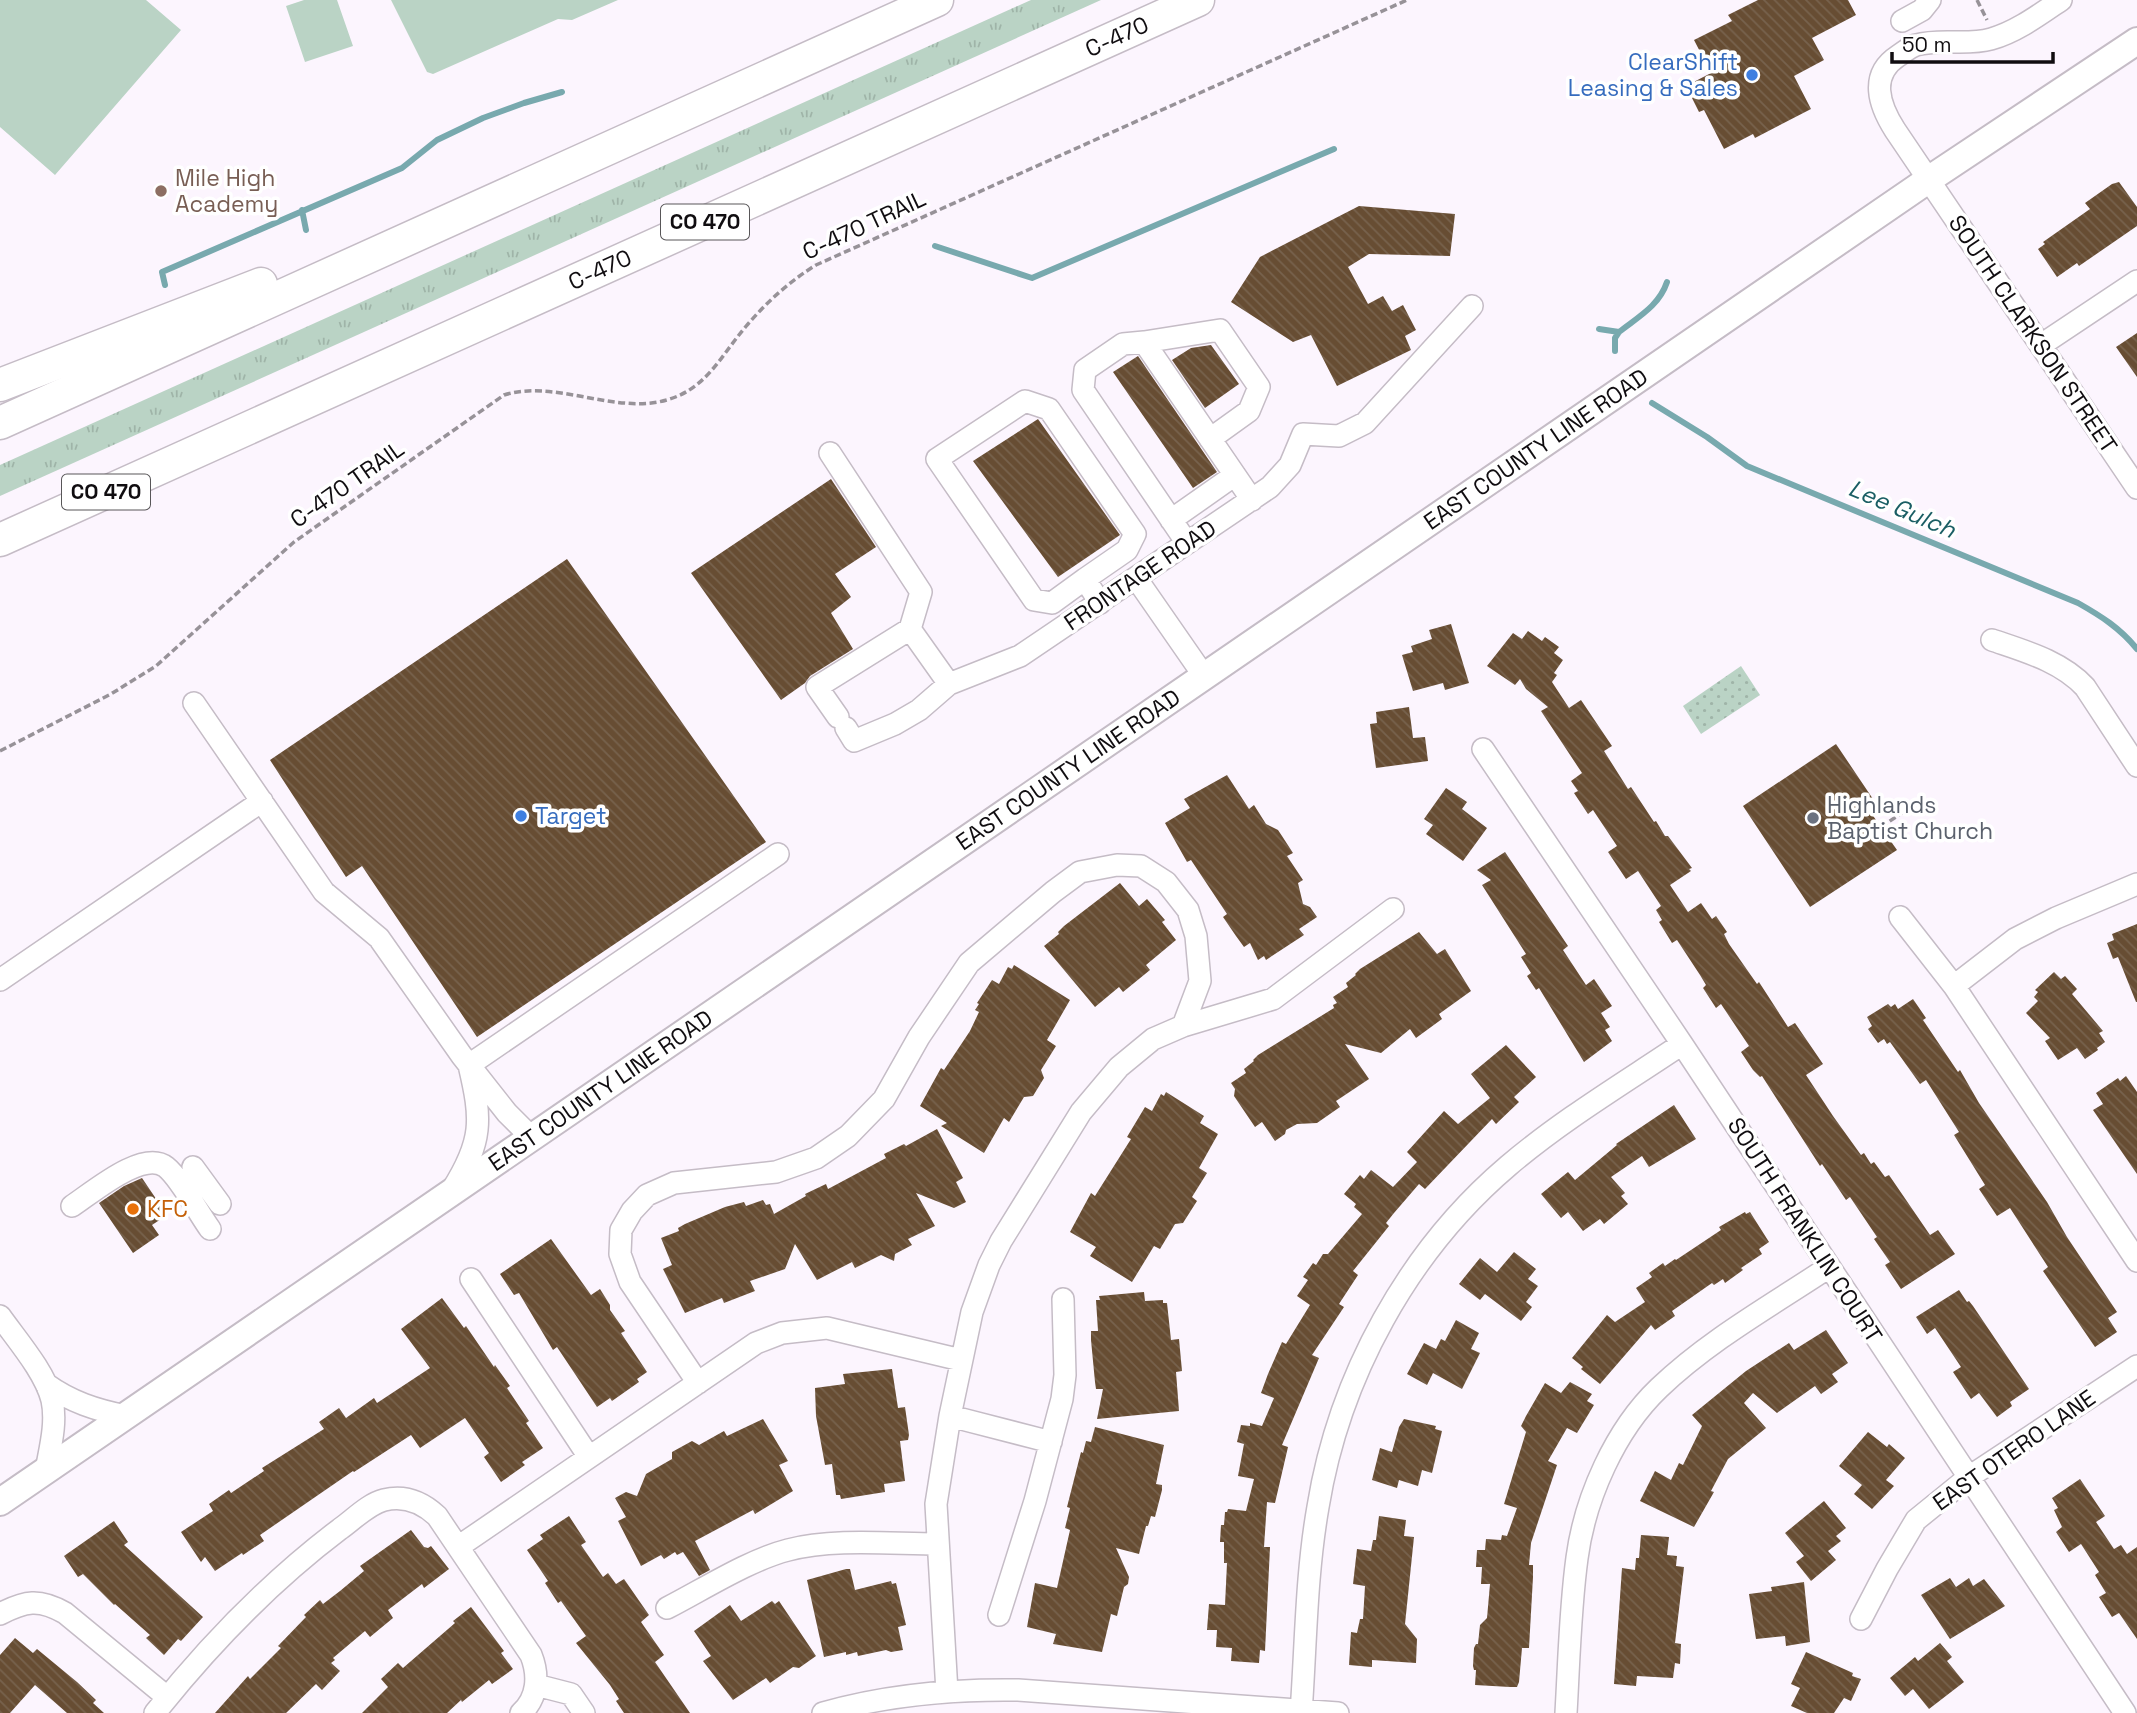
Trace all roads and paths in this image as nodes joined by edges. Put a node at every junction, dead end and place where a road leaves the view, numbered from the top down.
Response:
1 (937, 0) edge
2 (1198, 0) edge
3 (1407, 0) edge
4 (1930, 0) edge
5 (2061, 0) edge
6 (1902, 21) dead end
7 (2137, 41) edge
8 (594, 155) junction
9 (1928, 180) junction
10 (2137, 281) edge
11 (1472, 306) dead end
12 (1144, 342) junction
13 (2041, 345) junction
14 (0, 384) edge
15 (0, 423) edge
16 (1210, 439) junction
17 (211, 445) junction
18 (830, 453) dead end
19 (1235, 475) junction
20 (2137, 488) edge
21 (1252, 500) junction
22 (1171, 520) junction
23 (0, 540) edge
24 (1188, 543) junction
25 (0, 562) edge
26 (1136, 578) junction
27 (1085, 579) junction
28 (1100, 603) junction
29 (910, 629) junction
30 (1992, 640) dead end
31 (1204, 676) junction
32 (949, 684) junction
33 (194, 702) dead end
34 (1483, 749) dead end
35 (0, 751) edge
36 (2137, 766) edge
37 (262, 801) junction
38 (1918, 802) dead end
39 (1881, 827) dead end
40 (778, 854) dead end
41 (2137, 884) edge
42 (1393, 909) dead end
43 (1900, 917) dead end
44 (0, 980) edge
45 (1959, 982) junction
46 (1183, 1026) junction
47 (1682, 1044) junction
48 (469, 1065) junction
49 (531, 1138) junction
50 (193, 1167) dead end
51 (449, 1194) junction
52 (220, 1204) dead end
53 (72, 1206) dead end
54 (210, 1229) dead end
55 (2137, 1261) edge
56 (1829, 1266) junction
57 (471, 1279) dead end
58 (1063, 1299) dead end
59 (0, 1316) edge
60 (961, 1360) junction
61 (2137, 1366) edge
62 (698, 1383) junction
63 (46, 1384) junction
64 (126, 1416) junction
65 (950, 1416) junction
66 (1051, 1442) junction
67 (589, 1457) junction
68 (46, 1471) junction
69 (1969, 1477) junction
70 (0, 1502) edge
71 (939, 1544) junction
72 (458, 1547) junction
73 (667, 1608) dead end
74 (0, 1614) edge
75 (999, 1615) dead end
76 (1861, 1619) dead end
77 (536, 1685) junction
78 (947, 1692) junction
79 (161, 1705) edge
80 (1301, 1712) edge
81 (521, 1713) edge
82 (584, 1713) edge
83 (823, 1713) edge
84 (1338, 1713) edge
85 (1566, 1713) edge
86 (2125, 1713) edge

1 - 8 highway
2 - 17 highway, C-470 / CO 470
3 - 35 path, C-470 TRAIL
4 - 6 street
5 - 9 street, SOUTH CLARKSON STREET
7 - 9 main road, EAST COUNTY LINE ROAD
8 - 14 highway
8 - 15 highway
9 - 13 street, SOUTH CLARKSON STREET
9 - 31 main road, EAST COUNTY LINE ROAD
10 - 13 street
11 - 21 street, FRONTAGE ROAD
12 - 16 street
12 - 16 street
12 - 22 street
13 - 20 street, SOUTH CLARKSON STREET
16 - 19 street
17 - 23 highway, C-470 / CO 470
17 - 25 highway
18 - 29 street
19 - 21 street
19 - 22 street
21 - 24 street, FRONTAGE ROAD
22 - 24 street
24 - 26 street, FRONTAGE ROAD
26 - 28 street, FRONTAGE ROAD
26 - 31 street
27 - 27 street
27 - 28 street
28 - 32 street, FRONTAGE ROAD
29 - 32 street
29 - 32 street, FRONTAGE ROAD
30 - 36 street
31 - 49 main road, EAST COUNTY LINE ROAD
33 - 37 street
34 - 47 street, SOUTH FRANKLIN COURT
37 - 44 street
37 - 48 street
38 - 39 path
40 - 48 street
41 - 45 street
42 - 46 street
43 - 45 street
45 - 55 street
46 - 60 street
46 - 62 street
47 - 56 street, SOUTH FRANKLIN COURT
47 - 80 street
48 - 49 street
48 - 51 street
49 - 51 main road, EAST COUNTY LINE ROAD
50 - 52 street
51 - 64 main road, EAST COUNTY LINE ROAD
53 - 54 street
56 - 69 street, SOUTH FRANKLIN COURT
56 - 85 street
57 - 67 street
58 - 66 street
59 - 63 street
60 - 62 street
60 - 65 street
61 - 69 street, EAST OTERO LANE
62 - 67 street
63 - 64 street
63 - 68 street
64 - 68 main road, EAST COUNTY LINE ROAD
65 - 66 street
65 - 71 street
66 - 75 street
67 - 72 street
68 - 70 main road, EAST COUNTY LINE ROAD
69 - 76 street, EAST OTERO LANE
69 - 86 street, SOUTH FRANKLIN COURT
71 - 73 street
71 - 78 street
72 - 77 street
72 - 79 street
74 - 79 street
77 - 81 street
77 - 82 street
78 - 80 street
78 - 83 street
80 - 84 street

